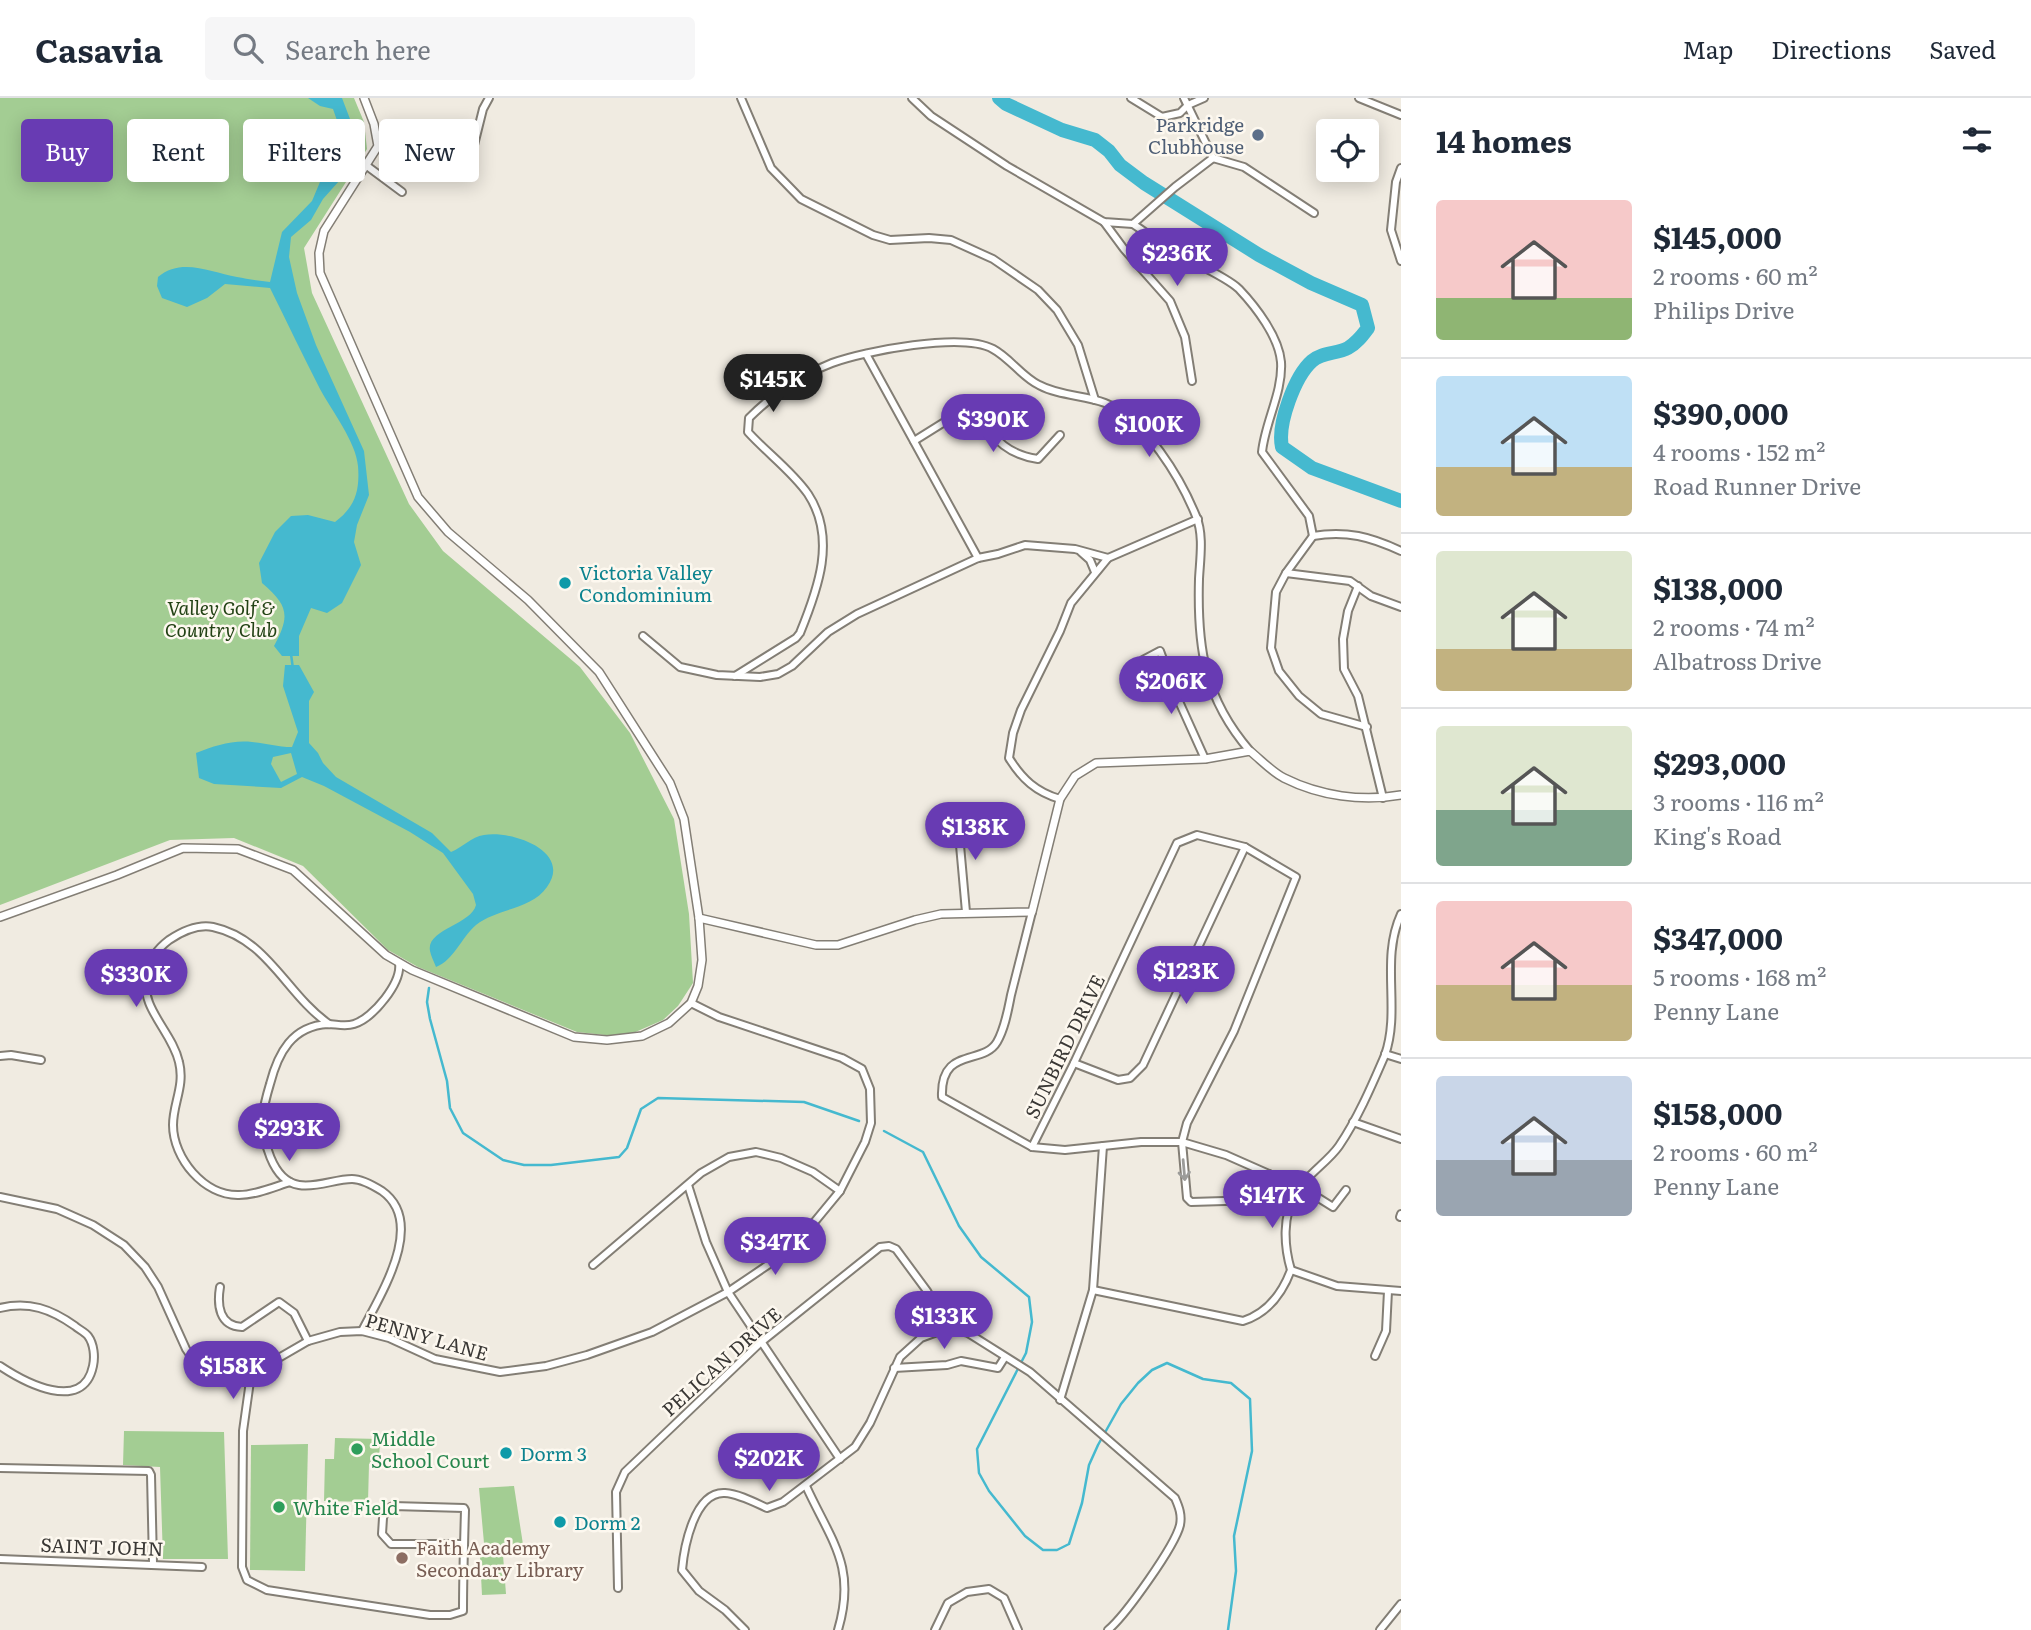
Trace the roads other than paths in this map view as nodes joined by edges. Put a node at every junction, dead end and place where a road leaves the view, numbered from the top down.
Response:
1 (365, 98) edge
2 (489, 98) edge
3 (741, 98) edge
4 (912, 98) edge
5 (1131, 98) edge
6 (1184, 98) edge
7 (1204, 98) edge
8 (1359, 98) edge
9 (1188, 105) junction
10 (1401, 115) edge
11 (479, 125) edge
12 (1213, 158) junction
13 (366, 166) junction
14 (1401, 168) edge
15 (402, 192) dead end
16 (1314, 213) dead end
17 (1104, 222) junction
18 (1133, 224) junction
19 (1401, 227) edge
20 (1391, 230) junction
21 (1401, 261) edge
22 (866, 354) junction
23 (1192, 381) dead end
24 (1096, 400) junction
25 (1060, 435) dead end
26 (914, 441) junction
27 (1198, 519) junction
28 (1314, 536) junction
29 (1079, 551) junction
30 (1401, 551) edge
31 (978, 558) junction
32 (1108, 558) junction
33 (1096, 572) junction
34 (1286, 573) junction
35 (1357, 586) junction
36 (1400, 608) edge
37 (643, 636) dead end
38 (1143, 660) dead end
39 (735, 676) junction
40 (1367, 727) junction
41 (1250, 751) junction
42 (1205, 759) junction
43 (1401, 795) edge
44 (1383, 798) junction
45 (1060, 799) junction
46 (1003, 826) dead end
47 (1245, 847) junction
48 (966, 912) junction
49 (1032, 912) junction
50 (1401, 914) edge
51 (0, 917) edge
52 (699, 918) junction
53 (399, 963) junction
54 (691, 1003) junction
55 (329, 1024) junction
56 (1385, 1054) junction
57 (0, 1056) edge
58 (1401, 1059) edge
59 (41, 1060) dead end
60 (1074, 1063) junction
61 (1353, 1122) junction
62 (1401, 1139) edge
63 (1182, 1142) junction
64 (1103, 1146) junction
65 (1032, 1147) junction
66 (1269, 1174) junction
67 (290, 1182) junction
68 (688, 1185) junction
69 (1299, 1189) junction
70 (1346, 1190) dead end
71 (840, 1191) junction
72 (0, 1197) edge
73 (593, 1265) dead end
74 (1291, 1270) junction
75 (220, 1287) dead end
76 (1093, 1290) junction
77 (1388, 1291) junction
78 (1401, 1291) edge
79 (728, 1292) junction
80 (0, 1308) edge
81 (948, 1328) junction
82 (362, 1331) junction
83 (309, 1341) junction
84 (760, 1343) junction
85 (1375, 1356) dead end
86 (1006, 1358) junction
87 (0, 1366) edge
88 (894, 1368) junction
89 (251, 1374) junction
90 (1060, 1399) junction
91 (840, 1459) junction
92 (0, 1468) edge
93 (806, 1486) junction
94 (464, 1544) junction
95 (0, 1559) edge
96 (153, 1563) junction
97 (202, 1567) dead end
98 (242, 1567) junction
99 (232, 1570) dead end
100 (618, 1588) dead end
101 (1401, 1604) edge
102 (745, 1630) edge
103 (838, 1630) edge
104 (935, 1630) edge
105 (1018, 1630) edge
106 (1108, 1630) edge
107 (1381, 1630) edge

1 - 13 street
2 - 11 street
3 - 24 street
4 - 17 street
5 - 9 street
6 - 9 street
7 - 9 street
8 - 10 street
9 - 12 street
12 - 16 street
12 - 18 street
13 - 15 street
13 - 52 street
14 - 20 street
17 - 18 street
17 - 23 street
18 - 28 street
19 - 20 street
20 - 21 street
22 - 24 street
22 - 26 street
22 - 39 street
24 - 27 street
25 - 26 street
26 - 31 street
27 - 32 street
27 - 41 street
28 - 30 street
28 - 34 street
29 - 31 street
29 - 32 street
29 - 33 street
31 - 39 street
32 - 33 street
33 - 45 street
34 - 35 street
34 - 40 street
35 - 36 street
35 - 40 street
37 - 39 street
38 - 42 street
40 - 44 street
41 - 42 street
41 - 44 street
42 - 45 street
43 - 44 street
45 - 49 street
46 - 48 street
47 - 60 street, SUNBIRD DRIVE
47 - 60 street
47 - 63 street, SUNBIRD DRIVE
48 - 49 street
48 - 52 street
49 - 65 street
50 - 56 street
51 - 53 street
52 - 54 street
53 - 54 street
53 - 55 street
54 - 71 street, PENNY LANE
55 - 67 street
55 - 67 street
56 - 58 street
56 - 61 street
57 - 59 street
60 - 65 street, SUNBIRD DRIVE
61 - 62 street
61 - 69 street
63 - 64 street
63 - 66 street
63 -> 66 street
64 - 65 street
64 - 76 street
66 - 69 street
67 - 82 street
68 - 71 street
68 - 73 street
68 - 79 street
69 - 70 street
69 - 74 street
71 - 79 street, PENNY LANE
72 - 89 street, PENNY LANE
74 - 76 street
74 - 77 street
75 - 83 street
76 - 90 street
77 - 78 street
77 - 85 street
79 - 82 street, PENNY LANE
79 - 84 street
80 - 87 street
81 - 84 street, PELICAN DRIVE
81 - 86 street
81 - 88 street
82 - 83 street, PENNY LANE
83 - 89 street, PENNY LANE
84 - 91 street
84 - 100 street, PELICAN DRIVE
86 - 88 street
86 - 90 street
88 - 91 street
89 - 98 street
90 - 106 street
91 - 93 street
92 - 96 street
93 - 102 street
93 - 103 street
94 - 94 street
94 - 98 street
95 - 96 street, SAINT JOHN
96 - 97 street, SAINT JOHN
98 - 99 street
101 - 107 street
104 - 105 street

